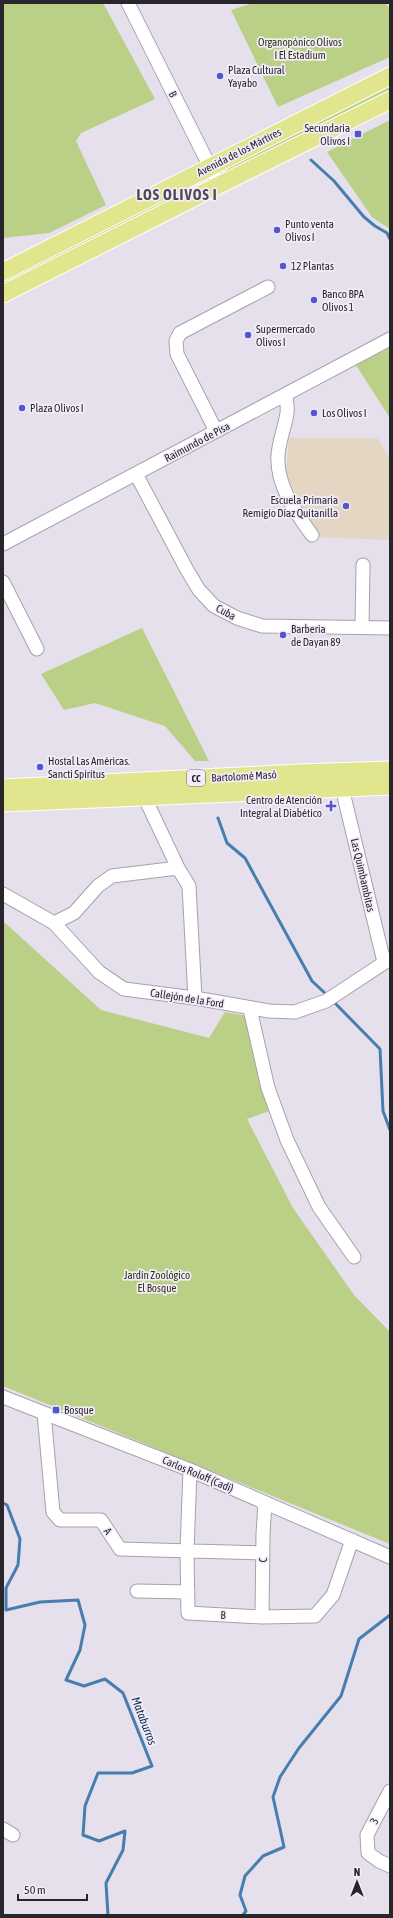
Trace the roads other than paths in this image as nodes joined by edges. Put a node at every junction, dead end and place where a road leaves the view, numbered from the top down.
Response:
1 (128, 3) edge
2 (390, 76) edge
3 (390, 100) edge
4 (210, 166) junction
5 (188, 178) junction
6 (219, 184) junction
7 (198, 196) junction
8 (3, 272) edge
9 (268, 287) dead end
10 (3, 294) edge
11 (390, 339) edge
12 (286, 394) junction
13 (216, 431) junction
14 (136, 474) junction
15 (312, 535) dead end
16 (3, 544) edge
17 (362, 565) dead end
18 (3, 582) edge
19 (362, 626) junction
20 (390, 628) edge
21 (37, 649) dead end
22 (390, 770) edge
23 (390, 786) edge
24 (3, 788) edge
25 (342, 788) junction
26 (144, 796) junction
27 (3, 803) edge
28 (178, 868) junction
29 (3, 894) edge
30 (54, 923) junction
31 (387, 961) edge
32 (194, 998) junction
33 (250, 1009) junction
34 (354, 1258) dead end
35 (3, 1397) edge
36 (44, 1413) junction
37 (190, 1470) junction
38 (265, 1503) junction
39 (352, 1540) junction
40 (187, 1551) junction
41 (263, 1553) junction
42 (390, 1557) edge
43 (137, 1591) dead end
44 (188, 1592) junction
45 (262, 1617) junction
46 (390, 1791) edge
47 (390, 1866) edge

1 - 4 street, B
2 - 4 main road, Avenida de los Mártires
3 - 6 main road, Avenida de los Mártires
4 - 5 main road, Avenida de los Mártires
4 - 6 street, B
5 - 7 main road
5 - 8 main road, Avenida de los Mártires
6 - 7 main road, Avenida de los Mártires
7 - 10 main road, Avenida de los Mártires
9 - 13 street
11 - 12 street, Raimundo de Pisa
12 - 13 street, Raimundo de Pisa
12 - 15 street
13 - 14 street, Raimundo de Pisa
14 - 16 street, Raimundo de Pisa
14 - 19 street, Cuba
17 - 19 street
18 - 21 street
19 - 20 street, Cuba
22 - 24 main road, Bartolomé Masó / CC
23 - 25 main road, Bartolomé Masó / CC
25 - 26 main road, Bartolomé Masó / CC
25 - 31 street, Las Quimbambitas
26 - 27 main road, Bartolomé Masó / CC
26 - 28 street
28 - 30 street
28 - 32 street
29 - 30 street, Callejón de la Ford
30 - 32 street, Callejón de la Ford
31 - 33 street, Callejón de la Ford
32 - 33 street, Callejón de la Ford
33 - 34 street
35 - 36 street, Carlos Roloff (Cadí)
36 - 37 street, Carlos Roloff (Cadí)
36 - 40 street, A
37 - 38 street, Carlos Roloff (Cadí)
37 - 40 street, B
38 - 39 street, Carlos Roloff (Cadí)
38 - 41 street, C
39 - 42 street, Carlos Roloff (Cadí)
39 - 45 street, B
40 - 41 street, A
40 - 44 street, B
41 - 45 street, C
43 - 44 street
44 - 45 street, B
46 - 47 street, 3

